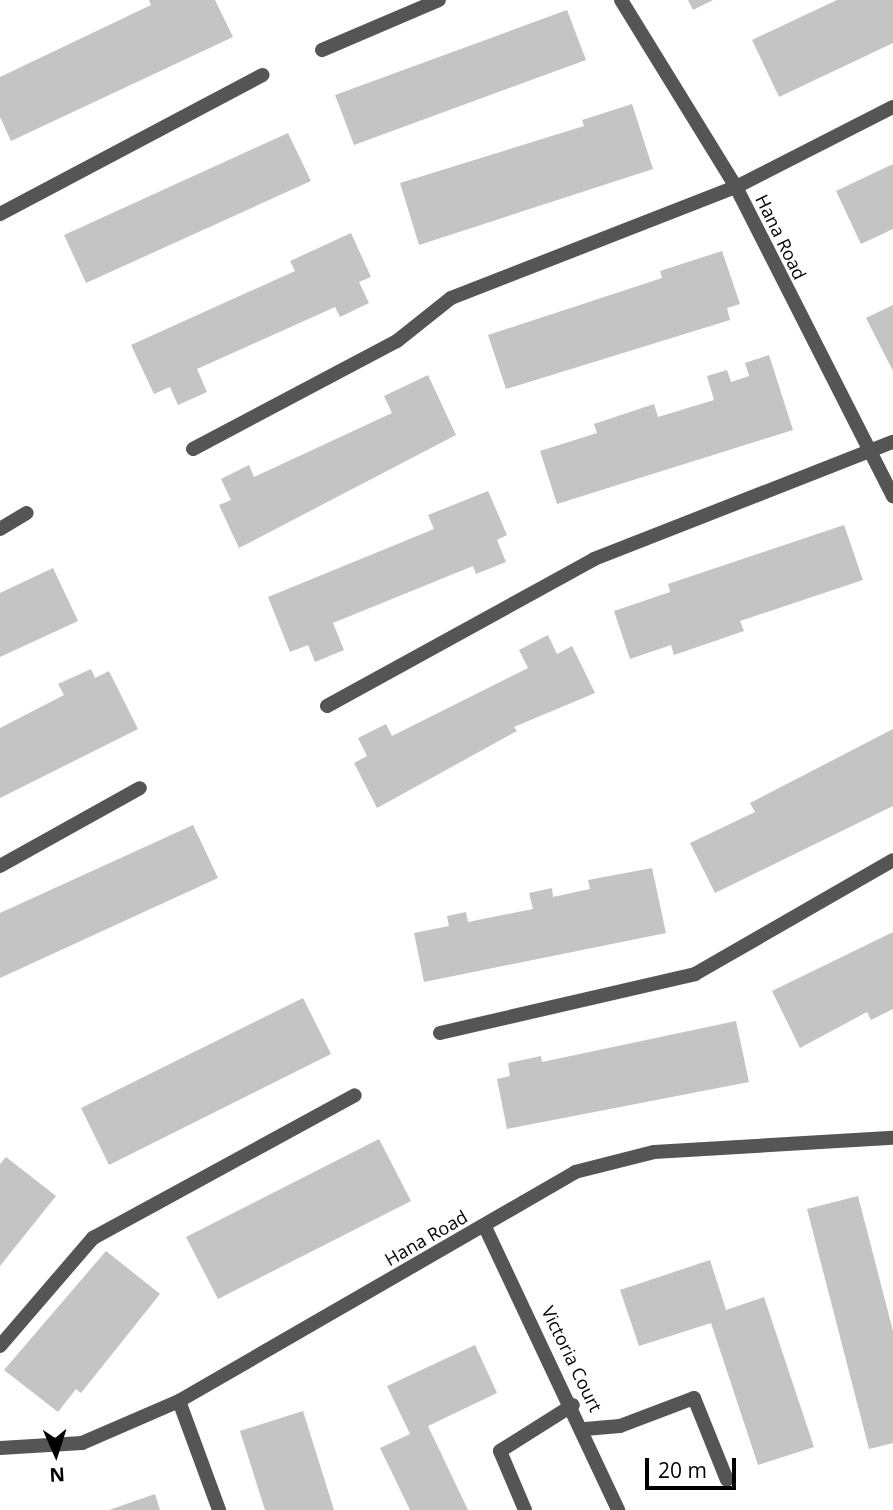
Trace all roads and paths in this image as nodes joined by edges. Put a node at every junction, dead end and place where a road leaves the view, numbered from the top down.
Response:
1 (439, 0) edge
2 (621, 0) edge
3 (322, 50) dead end
4 (263, 75) dead end
5 (893, 107) edge
6 (736, 187) junction
7 (0, 214) edge
8 (893, 442) edge
9 (193, 449) dead end
10 (864, 451) junction
11 (893, 497) edge
12 (27, 513) dead end
13 (0, 529) edge
14 (327, 706) dead end
15 (139, 788) dead end
16 (893, 860) edge
17 (0, 866) edge
18 (440, 1032) dead end
19 (355, 1095) dead end
20 (893, 1138) edge
21 (485, 1227) junction
22 (0, 1346) edge
23 (179, 1401) junction
24 (573, 1405) junction
25 (585, 1429) junction
26 (0, 1448) edge
27 (727, 1480) dead end
28 (219, 1510) edge
29 (525, 1510) edge
30 (618, 1510) edge

1 - 3 street
2 - 6 street, Hana Road
4 - 7 street
5 - 6 street
6 - 9 street
6 - 10 street, Hana Road
8 - 10 street
10 - 11 street, Hana Road
10 - 14 street
12 - 13 street
15 - 17 street
16 - 18 street
19 - 22 street
20 - 21 street, Hana Road
21 - 23 street, Hana Road
21 - 24 street, Victoria Court
23 - 26 street, Hana Road
23 - 28 street
24 - 25 street, Victoria Court
24 - 29 street
25 - 27 street
25 - 30 street, Victoria Court

